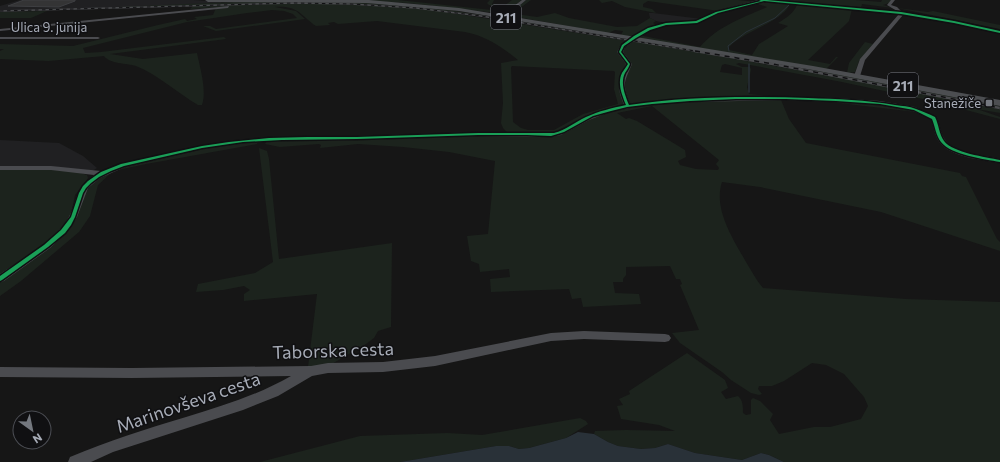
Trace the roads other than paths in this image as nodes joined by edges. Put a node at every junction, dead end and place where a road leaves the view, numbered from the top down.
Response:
1 (208, 0) edge
2 (524, 0) edge
3 (762, 0) edge
4 (894, 0) edge
5 (284, 1) edge
6 (329, 1) edge
7 (228, 7) dead end
8 (496, 15) junction
9 (900, 15) junction
10 (0, 30) edge
11 (1000, 32) edge
12 (0, 38) edge
13 (98, 38) dead end
14 (857, 76) junction
15 (1000, 104) edge
16 (628, 106) junction
17 (1000, 161) edge
18 (0, 168) edge
19 (102, 173) junction
20 (0, 278) edge
21 (665, 338) dead end
22 (311, 371) junction
23 (0, 372) edge
24 (75, 462) edge

1 - 5 main road, 211
2 - 8 street
3 - 9 street
3 - 16 street
4 - 9 street
5 - 6 main road, 211
6 - 8 main road, 211
7 - 10 street
8 - 14 main road, 211
9 - 11 street
9 - 14 street
12 - 13 street, Ulica 9. junija
14 - 15 main road, 211
16 - 17 street
16 - 19 street
18 - 19 street
19 - 20 street
21 - 22 street, Taborska cesta
22 - 23 street, Taborska cesta
22 - 24 street, Marinovševa cesta

